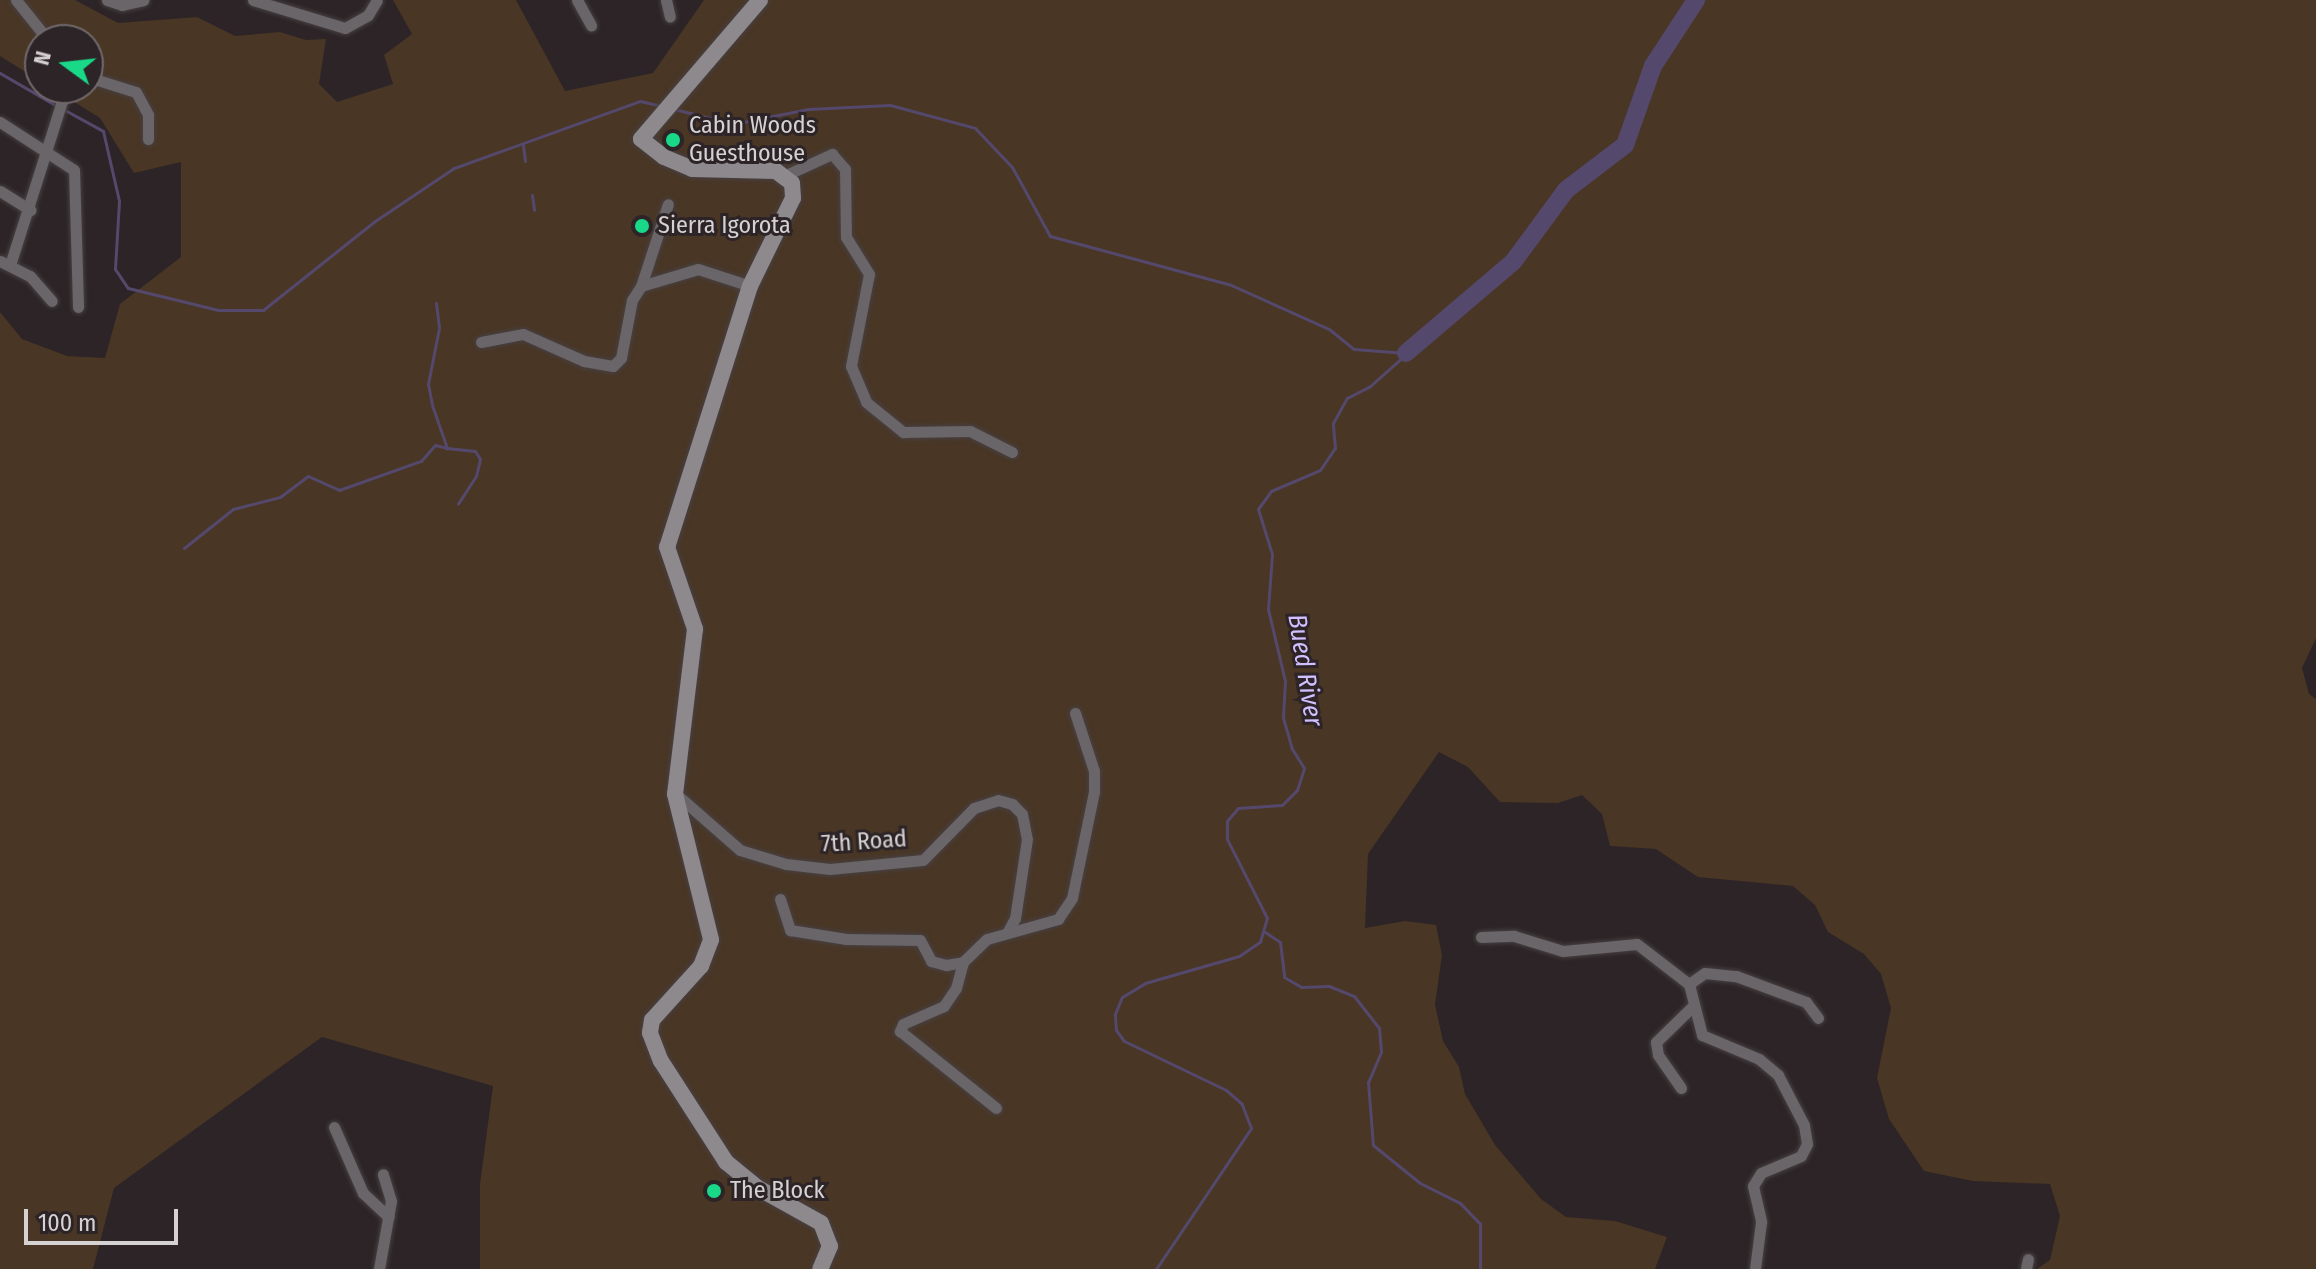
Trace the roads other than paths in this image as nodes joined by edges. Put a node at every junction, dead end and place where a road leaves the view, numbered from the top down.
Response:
1 (16, 0) edge
2 (107, 0) edge
3 (143, 0) edge
4 (253, 0) edge
5 (377, 0) edge
6 (577, 0) edge
7 (666, 0) edge
8 (760, 0) edge
9 (670, 17) dead end
10 (35, 24) edge
11 (591, 25) dead end
12 (104, 83) edge
13 (61, 104) edge
14 (0, 122) edge
15 (148, 139) dead end
16 (47, 151) junction
17 (786, 175) junction
18 (0, 191) edge
19 (668, 204) dead end
20 (30, 210) junction
21 (5, 263) edge
22 (641, 286) junction
23 (750, 286) junction
24 (52, 301) dead end
25 (78, 307) dead end
26 (481, 342) dead end
27 (1012, 452) dead end
28 (1075, 713) dead end
29 (675, 794) junction
30 (780, 899) dead end
31 (1007, 933) junction
32 (1481, 937) dead end
33 (963, 962) junction
34 (1689, 984) junction
35 (1694, 1005) junction
36 (1818, 1018) dead end
37 (1681, 1088) dead end
38 (996, 1108) dead end
39 (334, 1127) dead end
40 (383, 1174) dead end
41 (389, 1217) junction
42 (379, 1269) edge
43 (820, 1269) edge
44 (1755, 1269) edge

1 - 10 street
2 - 3 street
4 - 5 street
6 - 11 street
7 - 9 street
8 - 17 main road
12 - 15 street
13 - 16 street
14 - 16 street
16 - 20 street
16 - 25 street
17 - 23 main road
17 - 27 street
18 - 20 street
19 - 22 street
20 - 21 street
21 - 24 street
22 - 23 street
22 - 26 street
23 - 29 main road
28 - 31 street
29 - 31 street, 7th Road
29 - 43 main road
30 - 33 street
31 - 33 street
32 - 34 street
33 - 38 street
34 - 35 street
34 - 36 street
35 - 37 street
35 - 44 street
39 - 41 street
40 - 41 street
41 - 42 street

